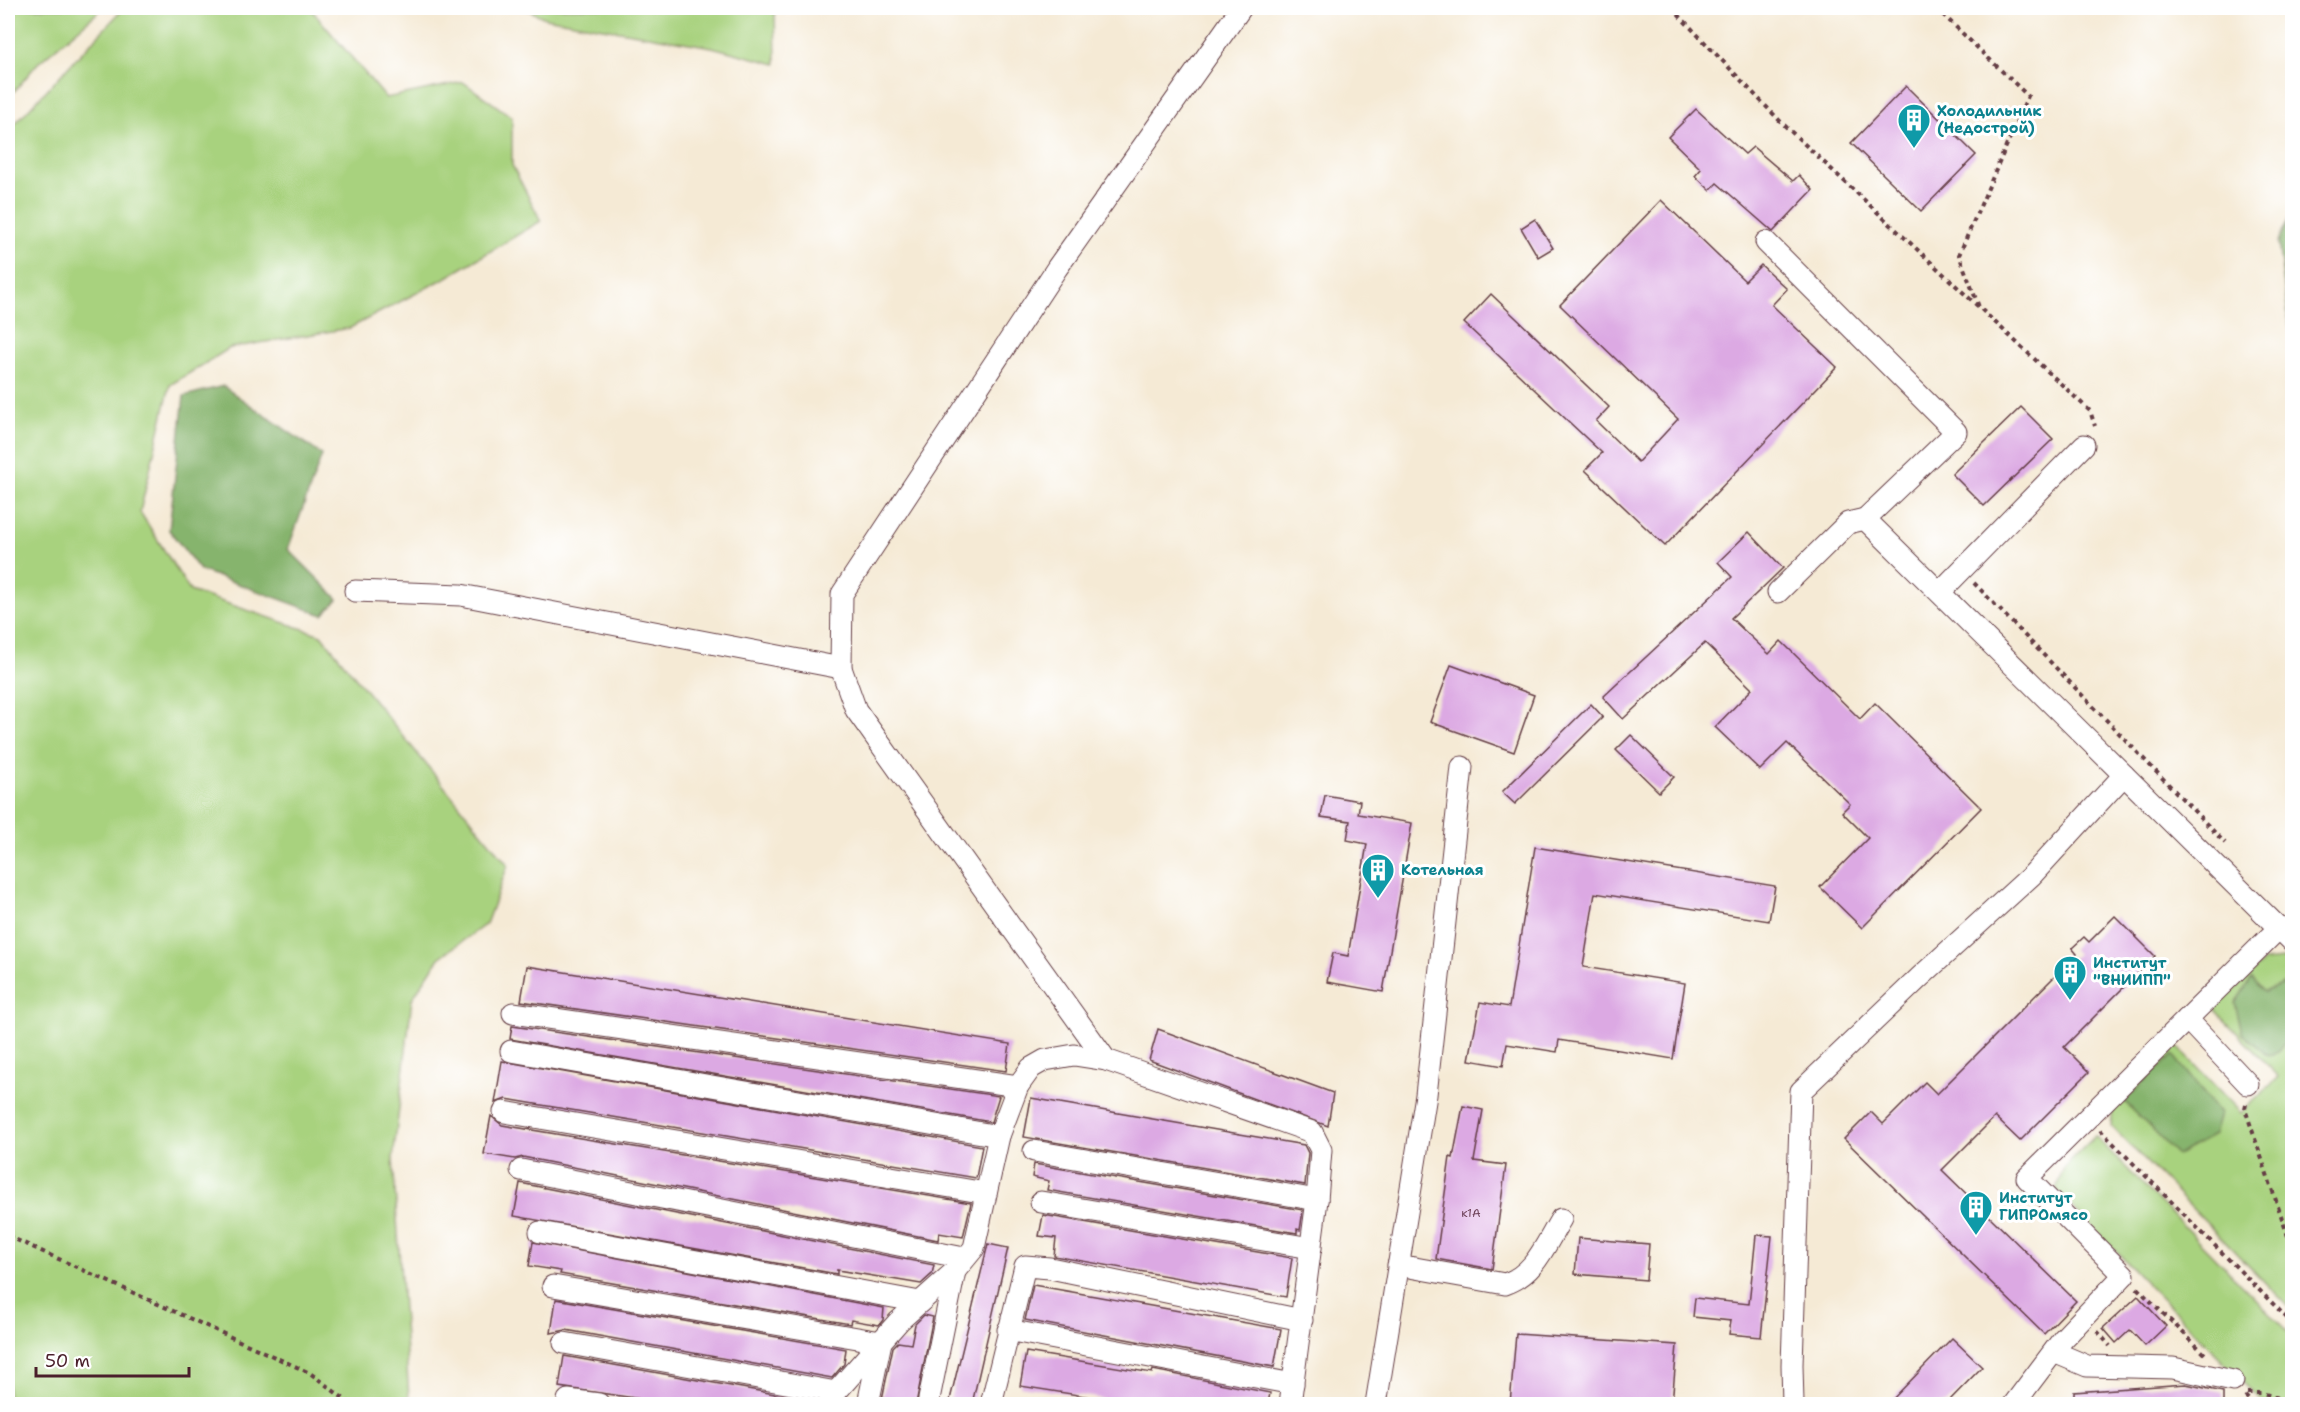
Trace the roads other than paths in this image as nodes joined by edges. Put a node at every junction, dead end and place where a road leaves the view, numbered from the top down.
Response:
1 (1241, 8) edge
2 (1766, 242) dead end
3 (2084, 445) dead end
4 (1865, 519) junction
5 (355, 591) dead end
6 (1778, 592) dead end
7 (1940, 592) junction
8 (841, 668) junction
9 (1462, 767) dead end
10 (2124, 775) junction
11 (2286, 934) edge
12 (513, 1013) dead end
13 (2187, 1019) junction
14 (511, 1051) dead end
15 (1106, 1060) junction
16 (2248, 1084) road end
17 (1018, 1086) junction
18 (504, 1112) dead end
19 (999, 1136) junction
20 (1034, 1151) dead end
21 (521, 1170) dead end
22 (986, 1193) junction
23 (1317, 1200) junction
24 (1041, 1202) dead end
25 (1561, 1219) dead end
26 (540, 1232) dead end
27 (1311, 1248) junction
28 (960, 1264) junction
29 (1398, 1265) junction
30 (552, 1286) dead end
31 (920, 1302) junction
32 (1302, 1320) junction
33 (1008, 1330) junction
34 (881, 1342) junction
35 (564, 1343) dead end
36 (2054, 1352) junction
37 (2233, 1381) dead end
38 (1293, 1383) junction
39 (833, 1398) edge
40 (568, 1400) dead end
41 (599, 1404) edge
42 (868, 1404) edge
43 (928, 1404) edge
44 (991, 1404) edge
45 (1290, 1404) edge
46 (1376, 1404) edge
47 (1793, 1404) edge
48 (2014, 1404) edge

1 - 8 street
2 - 4 street
3 - 7 street
4 - 6 street
4 - 7 street
5 - 8 street
7 - 10 street
8 - 15 street
9 - 29 street
10 - 11 street
10 - 47 street
11 - 13 street
12 - 17 street
13 - 16 street
13 - 36 street
14 - 19 street
15 - 17 street
15 - 23 street
17 - 19 street
18 - 22 street
19 - 22 street
20 - 23 street
21 - 28 street
22 - 28 street
23 - 27 street
24 - 27 street
25 - 29 street
26 - 31 street
27 - 32 street
28 - 31 street
28 - 43 street
29 - 46 street
30 - 34 street
31 - 34 street
32 - 33 street
32 - 38 street
33 - 38 street
33 - 44 street
34 - 39 street
34 - 42 street
35 - 39 street
36 - 37 street
36 - 48 street
38 - 45 street
40 - 41 street

